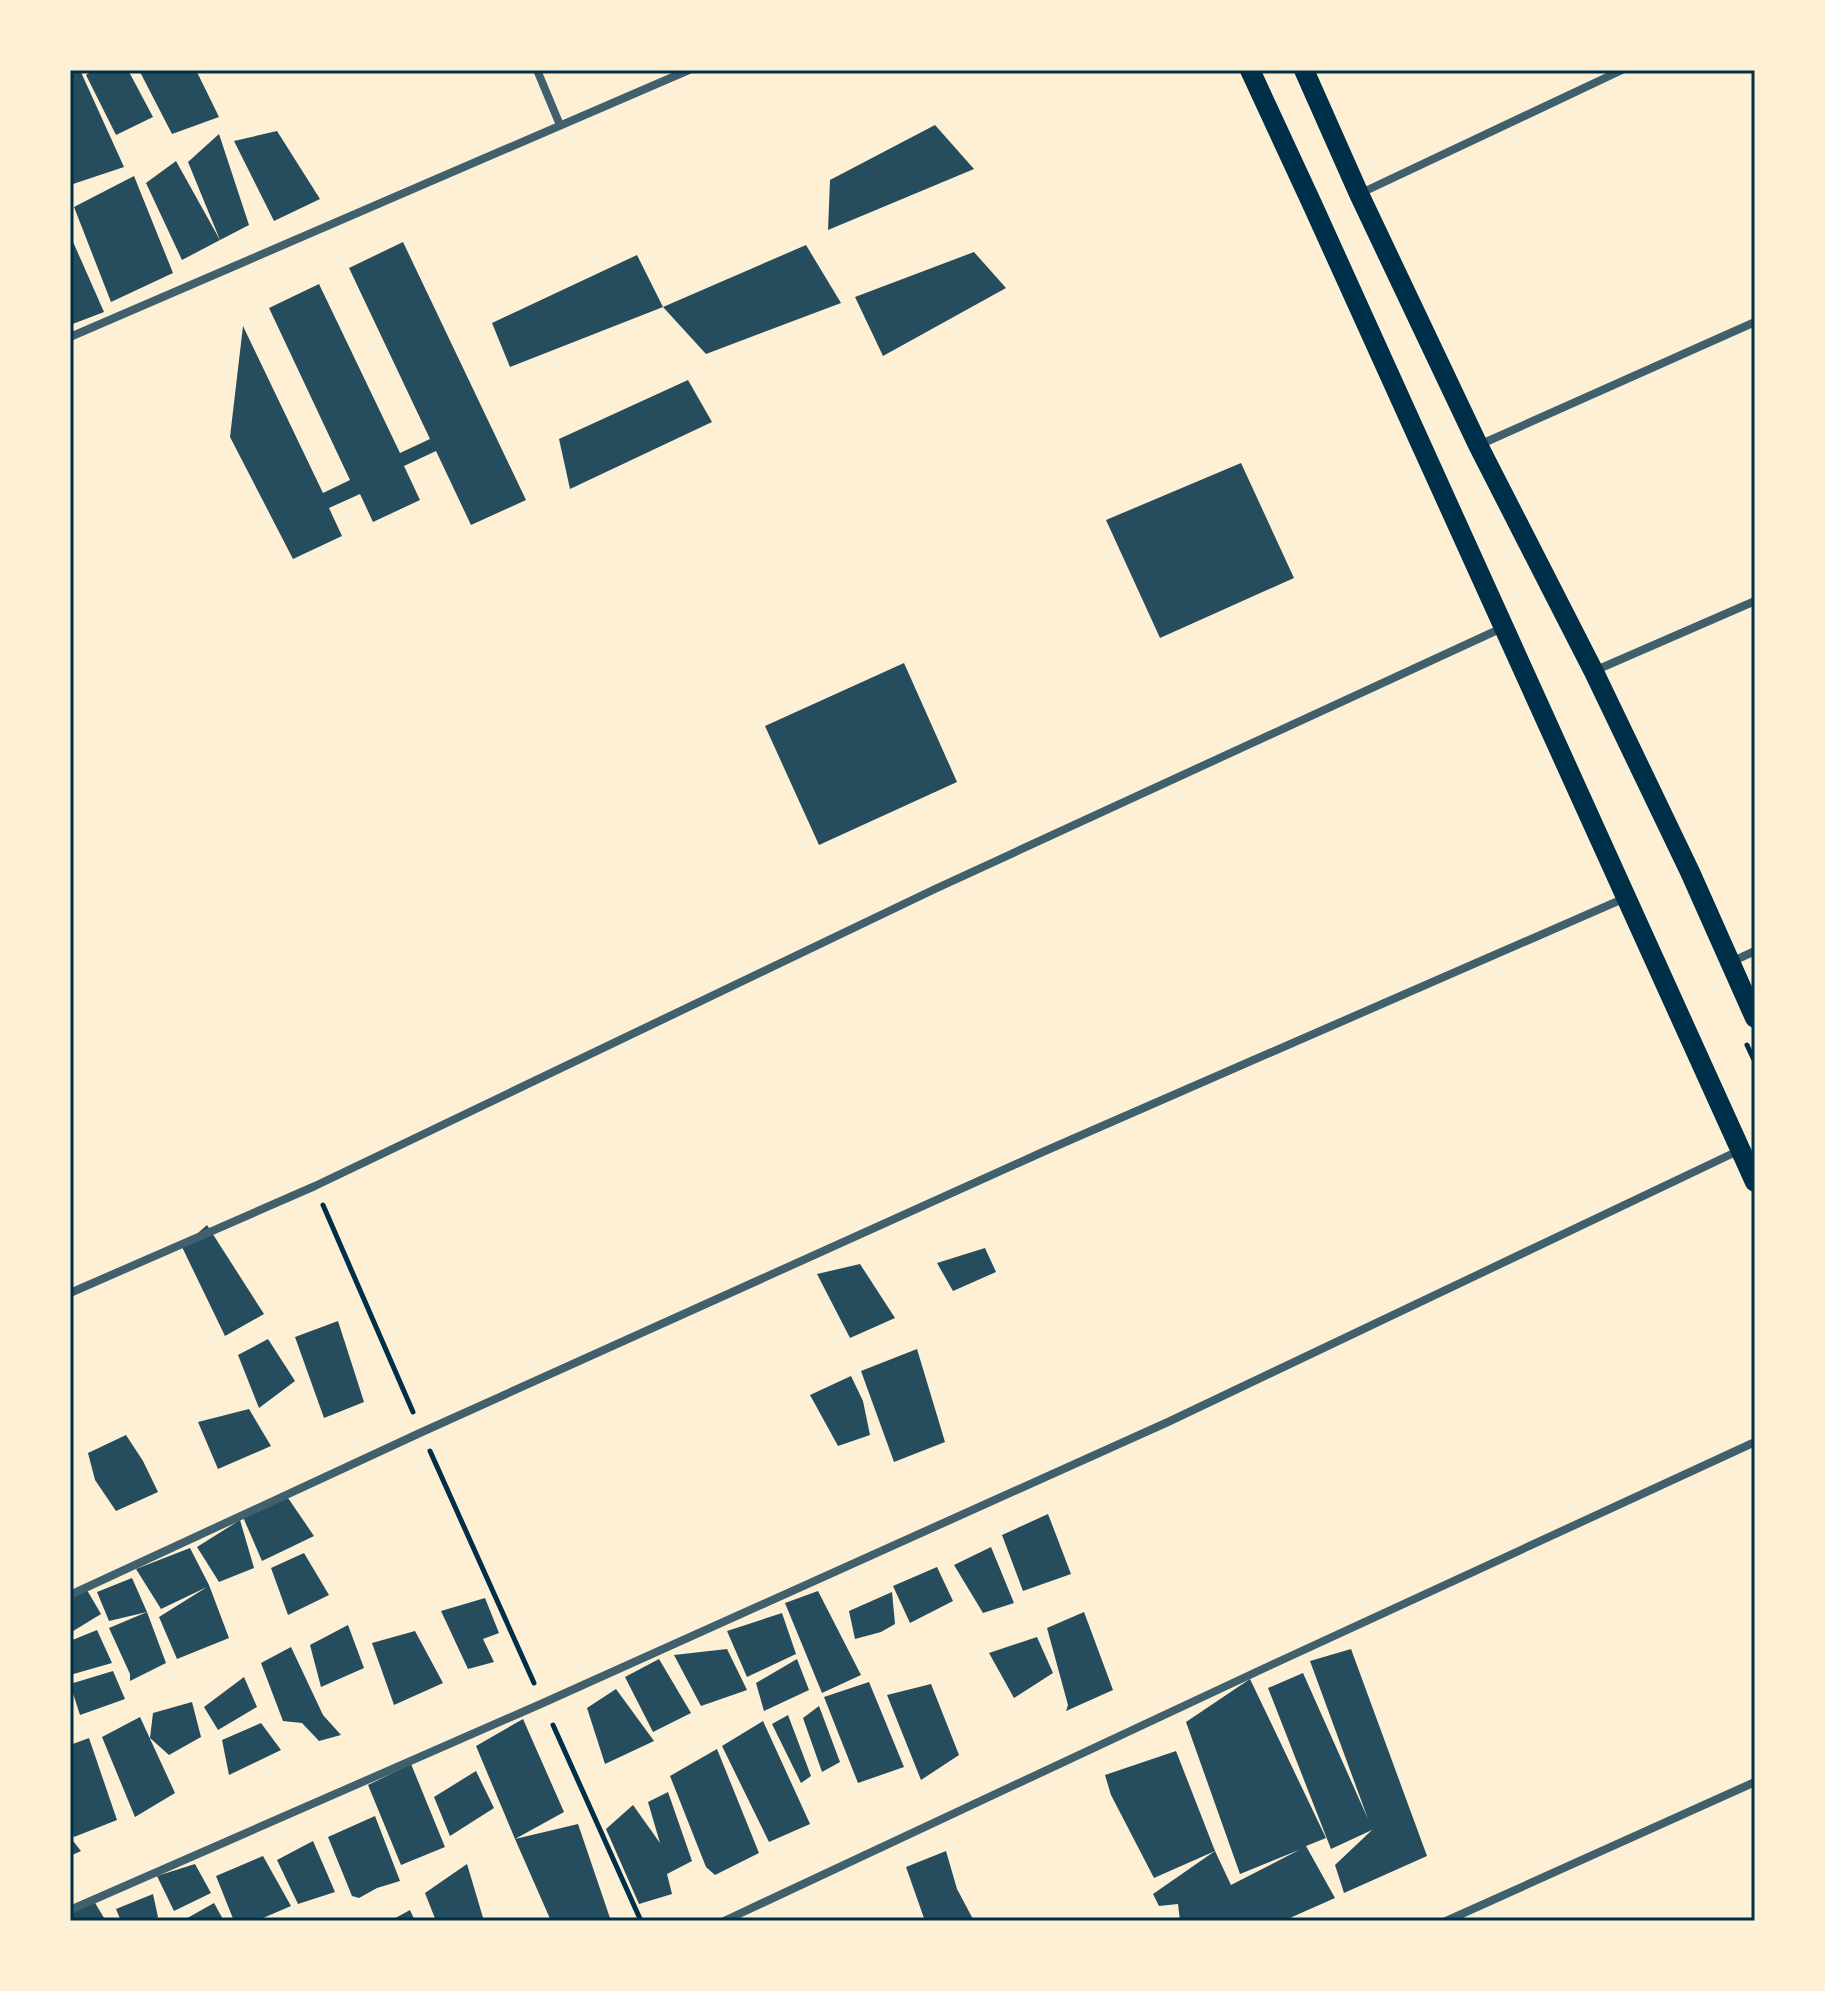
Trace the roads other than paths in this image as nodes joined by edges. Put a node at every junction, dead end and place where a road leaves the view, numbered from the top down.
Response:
1 (537, 70) edge
2 (689, 70) edge
3 (1250, 70) edge
4 (1304, 70) edge
5 (1622, 70) edge
6 (560, 125) junction
7 (1359, 194) junction
8 (1755, 322) edge
9 (70, 337) edge
10 (1478, 445) junction
11 (1755, 601) edge
12 (1503, 627) junction
13 (1594, 672) junction
14 (1626, 898) junction
15 (1755, 951) edge
16 (1730, 962) junction
17 (1755, 1018) edge
18 (1740, 1150) junction
19 (1755, 1182) edge
20 (70, 1293) edge
21 (1755, 1442) edge
22 (70, 1595) edge
23 (1755, 1782) edge
24 (70, 1910) edge
25 (724, 1921) edge
26 (1446, 1921) edge

1 - 6 street
2 - 6 street
3 - 12 main road
4 - 7 main road
5 - 7 street
6 - 9 street
7 - 10 main road
8 - 10 street
10 - 13 main road
11 - 13 street
12 - 14 main road
12 - 20 street
13 - 16 main road
14 - 18 main road
14 - 22 street
15 - 16 street
16 - 17 main road
18 - 19 main road
18 - 24 street
21 - 25 street
23 - 26 street

